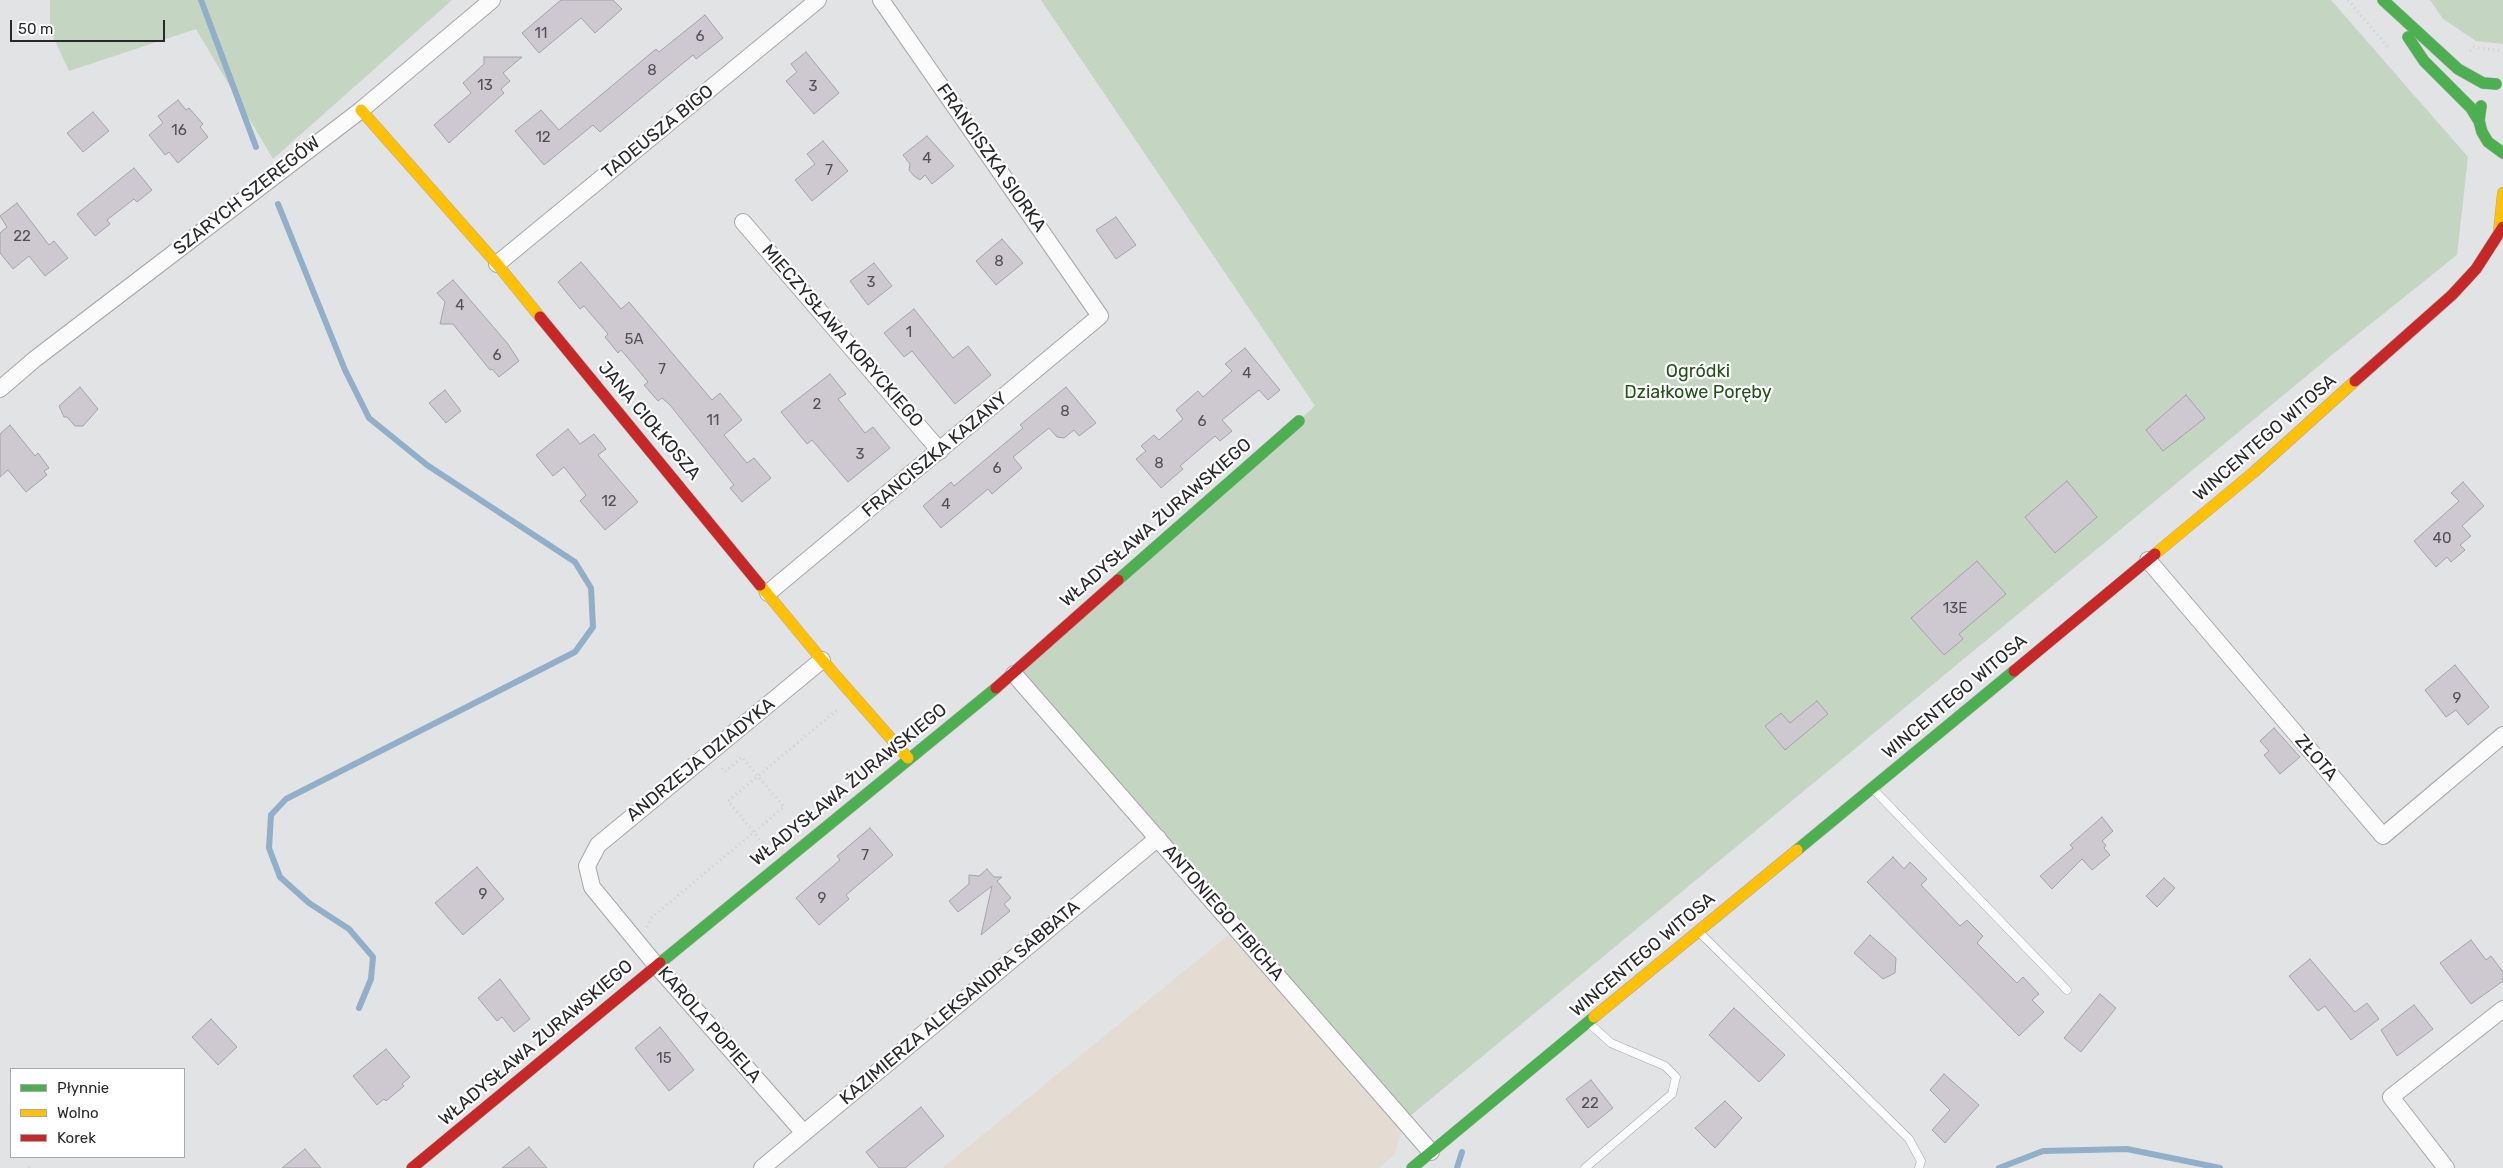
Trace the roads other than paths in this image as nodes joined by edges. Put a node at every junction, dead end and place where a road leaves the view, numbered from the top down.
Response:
1 (492, 0) edge
2 (818, 0) edge
3 (881, 0) edge
4 (2383, 0) edge
5 (2392, 11) junction
6 (2500, 83) edge
7 (361, 110) junction
8 (2479, 121) junction
9 (2500, 151) edge
10 (2503, 162) edge
11 (2503, 193) edge
12 (743, 222) dead end
13 (2500, 235) edge
14 (496, 264) junction
15 (1100, 316) joint
16 (0, 389) edge
17 (1299, 421) dead end
18 (940, 451) junction
19 (2148, 560) junction
20 (768, 593) junction
21 (822, 660) junction
22 (1014, 674) junction
23 (2503, 735) edge
24 (908, 758) junction
25 (1872, 788) junction
26 (1158, 838) junction
27 (587, 866) joint
28 (1698, 932) junction
29 (656, 965) junction
30 (2067, 990) dead end
31 (2503, 1009) edge
32 (1588, 1023) junction
33 (804, 1133) junction
34 (1431, 1152) junction
35 (412, 1168) edge
36 (762, 1168) edge
37 (1412, 1168) edge
38 (1585, 1168) edge
39 (1919, 1168) edge
40 (2446, 1168) edge

1 - 7 street, SZARYCH SZEREGÓW
2 - 14 street, TADEUSZA BIGO
3 - 15 street, FRANCISZKA SIORKA
4 - 5 street
5 - 6 street
5 - 8 street
6 - 8 street
7 - 14 street, JANA CIOŁKOSZA
7 - 16 street, SZARYCH SZEREGÓW
8 - 9 street
9 - 10 street
11 - 13 street, WINCENTEGO WITOSA
12 - 18 street, MIECZYSŁAWA KORYCKIEGO
13 - 19 street, WINCENTEGO WITOSA
14 - 20 street, JANA CIOŁKOSZA
15 - 18 street, FRANCISZKA KAZANY
17 - 22 street, WŁADYSŁAWA ŻURAWSKIEGO
18 - 20 street, FRANCISZKA KAZANY
19 - 23 street, ZŁOTA
19 - 25 street, WINCENTEGO WITOSA
20 - 21 street, JANA CIOŁKOSZA
21 - 24 street, JANA CIOŁKOSZA
21 - 27 street, ANDRZEJA DZIADYKA
22 - 24 street, WŁADYSŁAWA ŻURAWSKIEGO
22 - 26 street, ANTONIEGO FIBICHA
24 - 29 street, WŁADYSŁAWA ŻURAWSKIEGO
25 - 28 street, WINCENTEGO WITOSA
25 - 30 lane
26 - 33 street, KAZIMIERZA ALEKSANDRA SABBATA
26 - 34 street, ANTONIEGO FIBICHA
27 - 29 street, KAROLA POPIELA
28 - 32 street, WINCENTEGO WITOSA
28 - 39 lane
29 - 33 street, KAROLA POPIELA
29 - 35 street, WŁADYSŁAWA ŻURAWSKIEGO
31 - 40 street
32 - 34 street, WINCENTEGO WITOSA
32 - 38 lane
33 - 36 street, KAZIMIERZA ALEKSANDRA SABBATA
34 - 37 street, WINCENTEGO WITOSA

